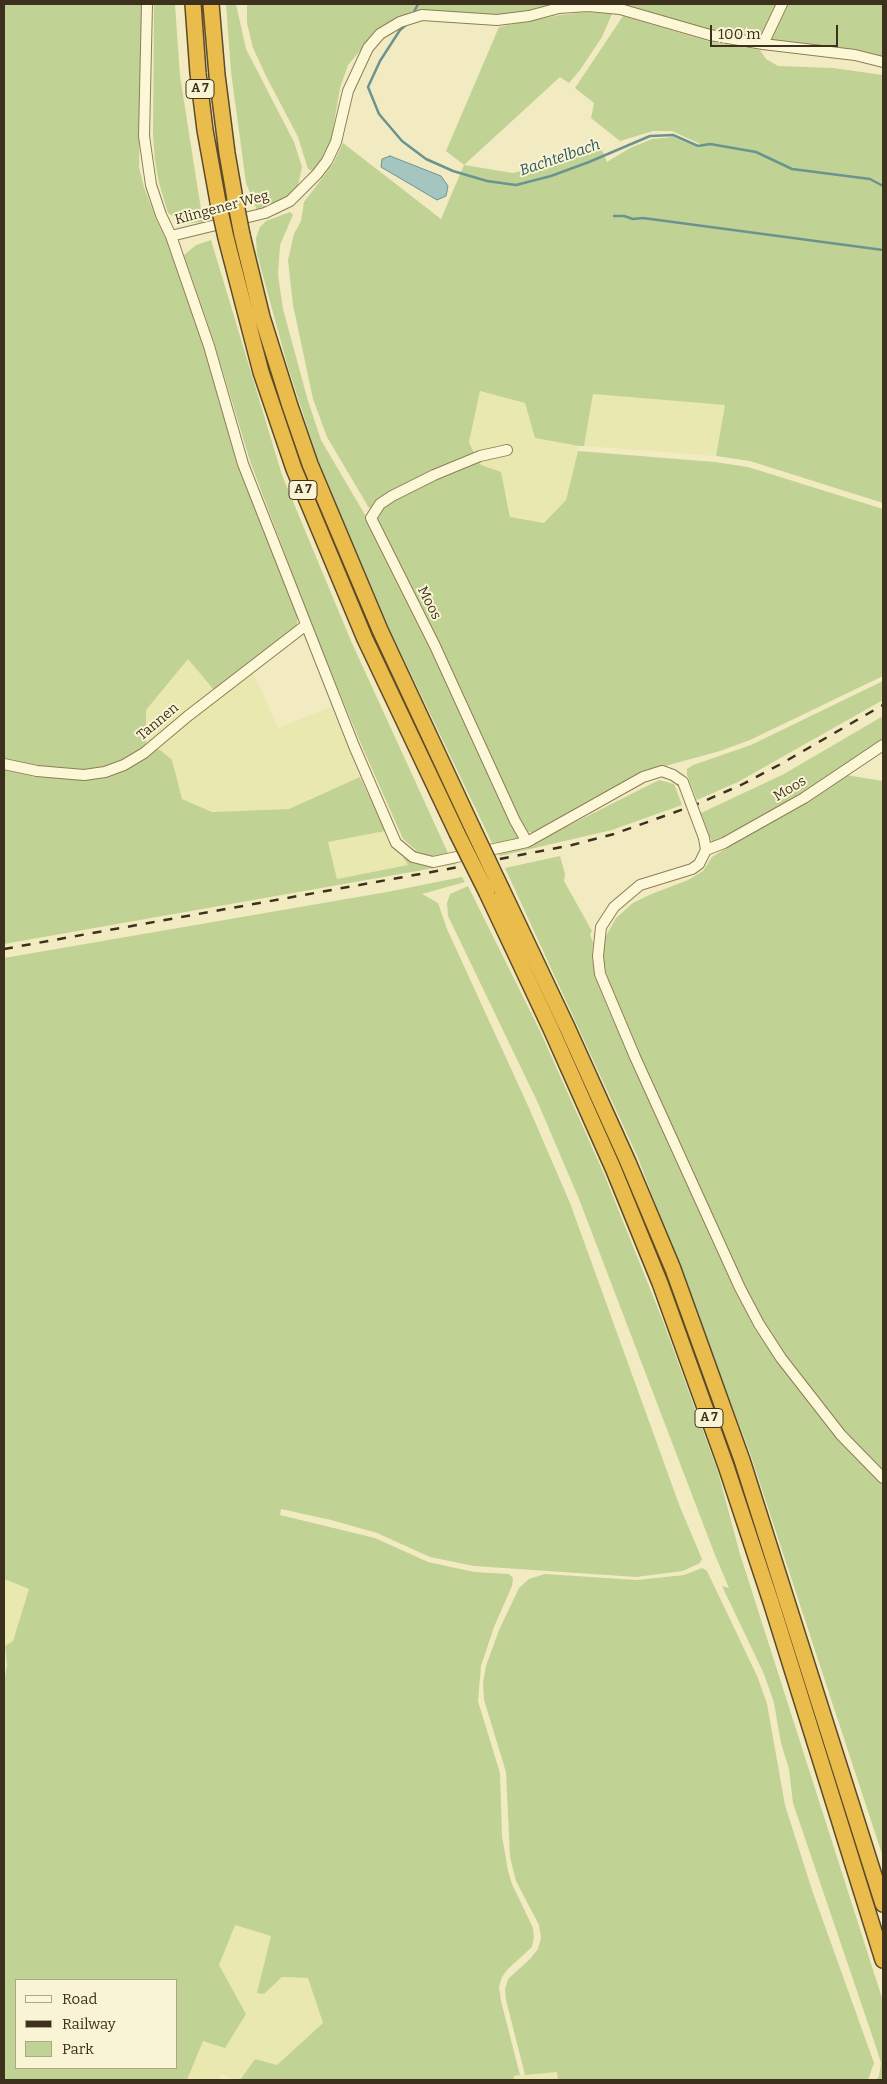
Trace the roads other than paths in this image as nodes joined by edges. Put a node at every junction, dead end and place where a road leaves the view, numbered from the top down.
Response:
1 (147, 4) edge
2 (193, 4) edge
3 (211, 4) edge
4 (782, 4) edge
5 (763, 44) junction
6 (883, 62) edge
7 (171, 236) junction
8 (507, 450) dead end
9 (306, 626) junction
10 (883, 745) edge
11 (4, 764) edge
12 (527, 842) junction
13 (706, 850) junction
14 (494, 892) junction
15 (883, 1478) edge
16 (883, 1904) edge
17 (883, 1960) edge

1 - 7 street
2 - 14 highway, A 7, bridge
3 - 14 highway, A 7, bridge
4 - 5 street
5 - 6 street, Klingener Weg
5 - 7 street, Klingener Weg
7 - 9 street
8 - 12 street, Moos
9 - 11 street, Tannen
9 - 12 street
10 - 13 street, Moos
12 - 13 street, bridge
13 - 15 street
14 - 16 highway, A 7
14 - 17 highway, A 7

